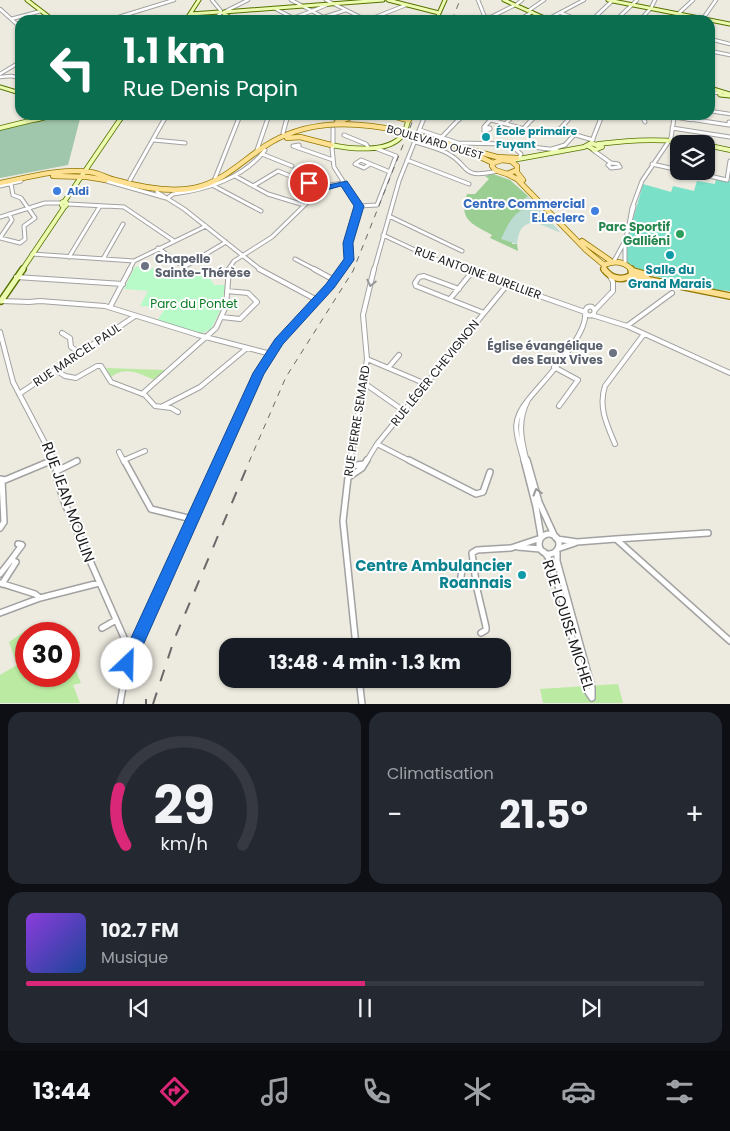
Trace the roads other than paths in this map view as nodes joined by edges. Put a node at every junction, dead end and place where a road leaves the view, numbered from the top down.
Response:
1 (27, 0) edge
2 (174, 0) edge
3 (199, 0) edge
4 (212, 0) edge
5 (248, 0) edge
6 (291, 0) edge
7 (326, 0) edge
8 (383, 0) edge
9 (388, 0) edge
10 (445, 0) edge
11 (478, 0) edge
12 (504, 0) edge
13 (522, 0) edge
14 (544, 0) edge
15 (584, 0) edge
16 (608, 0) edge
17 (613, 0) edge
18 (637, 0) edge
19 (655, 0) edge
20 (693, 0) edge
21 (716, 0) edge
22 (331, 4) junction
23 (633, 4) junction
24 (406, 5) junction
25 (515, 5) junction
26 (302, 6) junction
27 (274, 8) junction
28 (651, 8) junction
29 (0, 9) edge
30 (231, 10) junction
31 (346, 10) junction
32 (42, 11) junction
33 (312, 11) junction
34 (440, 11) junction
35 (222, 12) junction
36 (530, 12) junction
37 (561, 12) junction
38 (680, 13) junction
39 (190, 14) joint
40 (26, 15) edge
41 (47, 15) edge
42 (125, 15) edge
43 (218, 15) edge
44 (226, 15) edge
45 (287, 15) edge
46 (301, 15) edge
47 (319, 15) edge
48 (330, 15) edge
49 (356, 15) edge
50 (380, 15) edge
51 (438, 15) edge
52 (484, 15) edge
53 (495, 15) edge
54 (526, 15) edge
55 (538, 15) edge
56 (556, 15) edge
57 (568, 15) edge
58 (597, 15) edge
59 (621, 15) edge
60 (645, 15) edge
61 (690, 15) edge
62 (706, 15) edge
63 (15, 18) edge
64 (11, 19) junction
65 (715, 21) edge
66 (15, 23) edge
67 (730, 24) edge
68 (715, 41) edge
69 (730, 44) edge
70 (715, 52) edge
71 (730, 55) edge
72 (15, 65) edge
73 (0, 75) edge
74 (15, 77) edge
75 (0, 87) edge
76 (730, 88) edge
77 (715, 91) edge
78 (15, 92) edge
79 (720, 93) junction
80 (728, 95) edge
81 (715, 112) edge
82 (730, 114) edge
83 (30, 120) edge
84 (120, 120) edge
85 (165, 120) edge
86 (238, 120) edge
87 (267, 120) edge
88 (287, 120) edge
89 (343, 120) edge
90 (360, 120) edge
91 (408, 120) edge
92 (423, 120) edge
93 (458, 120) edge
94 (491, 120) edge
95 (496, 120) edge
96 (531, 120) edge
97 (568, 120) edge
98 (601, 120) edge
99 (673, 120) edge
100 (698, 120) edge
101 (729, 122) dead end
102 (484, 127) dead end
103 (525, 127) dead end
104 (0, 128) edge
105 (320, 128) junction
106 (389, 128) junction
107 (672, 128) junction
108 (307, 129) junction
109 (333, 129) dead end
110 (420, 130) junction
111 (559, 130) junction
112 (400, 132) junction
113 (283, 133) dead end
114 (295, 133) junction
115 (344, 135) dead end
116 (574, 135) junction
117 (730, 137) edge
118 (286, 138) junction
119 (421, 138) junction
120 (154, 140) junction
121 (440, 140) junction
122 (669, 141) junction
123 (415, 142) junction
124 (185, 143) dead end
125 (325, 143) junction
126 (508, 144) junction
127 (522, 144) dead end
128 (333, 145) junction
129 (374, 146) junction
130 (595, 146) junction
131 (368, 147) junction
132 (715, 147) edge
133 (299, 148) dead end
134 (258, 150) junction
135 (569, 150) junction
136 (663, 150) joint
137 (730, 150) edge
138 (263, 152) junction
139 (606, 158) junction
140 (333, 160) junction
141 (407, 160) junction
142 (517, 160) junction
143 (499, 161) junction
144 (730, 161) edge
145 (91, 163) junction
146 (611, 163) dead end
147 (370, 164) dead end
148 (652, 164) junction
149 (292, 166) dead end
150 (494, 167) junction
151 (670, 168) edge
152 (516, 170) junction
153 (67, 171) junction
154 (466, 171) joint
155 (390, 172) junction
156 (83, 174) junction
157 (507, 174) junction
158 (63, 176) junction
159 (235, 176) junction
160 (715, 177) edge
161 (96, 178) junction
162 (21, 181) junction
163 (214, 181) junction
164 (129, 182) junction
165 (344, 183) junction
166 (11, 184) junction
167 (469, 184) dead end
168 (0, 185) edge
169 (76, 185) junction
170 (214, 186) junction
171 (253, 186) junction
172 (188, 189) junction
173 (323, 189) junction
174 (172, 194) joint
175 (637, 194) joint
176 (167, 195) junction
177 (64, 204) junction
178 (304, 205) junction
179 (100, 206) junction
180 (359, 206) junction
181 (27, 208) junction
182 (261, 211) dead end
183 (9, 214) junction
184 (389, 216) junction
185 (0, 217) edge
186 (123, 224) dead end
187 (206, 226) junction
188 (383, 235) junction
189 (174, 241) junction
190 (625, 241) junction
191 (226, 242) junction
192 (158, 248) junction
193 (462, 251) dead end
194 (31, 254) junction
195 (241, 255) junction
196 (69, 257) junction
197 (103, 259) junction
198 (295, 259) dead end
199 (134, 261) junction
200 (612, 261) junction
201 (625, 263) junction
202 (604, 265) junction
203 (472, 272) junction
204 (632, 274) junction
205 (16, 276) junction
206 (609, 276) junction
207 (621, 279) junction
208 (334, 280) junction
209 (123, 284) junction
210 (614, 284) junction
211 (508, 285) junction
212 (459, 289) junction
213 (227, 291) junction
214 (6, 292) junction
215 (672, 293) dead end
216 (730, 294) edge
217 (450, 299) junction
218 (0, 300) edge
219 (318, 300) junction
220 (20, 302) junction
221 (599, 306) junction
222 (110, 307) junction
223 (590, 308) junction
224 (585, 311) junction
225 (593, 313) junction
226 (484, 314) junction
227 (135, 316) junction
228 (222, 317) junction
229 (600, 317) joint
230 (586, 320) junction
231 (627, 326) junction
232 (0, 332) edge
233 (62, 333) dead end
234 (644, 334) junction
235 (206, 337) junction
236 (247, 348) junction
237 (80, 353) junction
238 (271, 354) junction
239 (399, 355) dead end
240 (367, 359) junction
241 (554, 367) junction
242 (388, 368) junction
243 (56, 370) junction
244 (730, 373) edge
245 (364, 383) junction
246 (426, 384) junction
247 (19, 394) junction
248 (142, 394) junction
249 (528, 400) junction
250 (559, 406) dead end
251 (161, 407) junction
252 (404, 411) junction
253 (178, 412) dead end
254 (377, 444) junction
255 (615, 444) dead end
256 (145, 451) dead end
257 (119, 452) dead end
258 (54, 460) junction
259 (124, 460) junction
260 (77, 461) dead end
261 (364, 464) junction
262 (349, 466) junction
263 (57, 471) junction
264 (490, 472) dead end
265 (355, 473) junction
266 (347, 479) junction
267 (1, 480) edge
268 (192, 519) junction
269 (0, 528) edge
270 (708, 533) dead end
271 (540, 538) junction
272 (556, 538) junction
273 (616, 539) junction
274 (577, 542) junction
275 (18, 544) dead end
276 (511, 548) junction
277 (542, 550) junction
278 (559, 550) junction
279 (11, 560) junction
280 (472, 563) junction
281 (0, 574) edge
282 (99, 583) junction
283 (460, 583) dead end
284 (1, 584) edge
285 (40, 598) junction
286 (0, 613) edge
287 (116, 620) junction
288 (102, 628) dead end
289 (480, 633) dead end
290 (355, 638) edge
291 (730, 642) edge
292 (127, 664) junction
293 (360, 688) edge
294 (593, 701) edge
295 (120, 704) edge
296 (362, 704) edge

1 - 32 street
2 - 42 street
3 - 39 street
4 - 35 street
5 - 30 street
6 - 26 street
7 - 22 street
8 - 22 street
9 - 24 street
10 - 34 street
11 - 52 street
12 - 25 street
13 - 25 street
14 - 36 street
15 - 37 street
16 - 17 street
17 - 23 street
17 - 58 street
18 - 23 street
19 - 28 street
20 - 38 street
21 - 62 street
22 - 26 street
22 - 31 street
22 - 33 street
23 - 28 street
23 - 59 street
24 - 34 street
24 - 50 street
25 - 36 street
25 - 53 street
26 - 27 street
26 - 33 street
27 - 30 street
27 - 45 street
28 - 38 street
28 - 60 street
29 - 64 street
30 - 35 street
31 - 48 street
31 - 49 street
32 - 40 street
32 - 41 street
33 - 46 street
33 - 47 street
34 - 51 street
35 - 39 street
35 - 43 street
35 - 44 street
36 - 54 street
36 - 55 street
37 - 56 street
37 - 57 street
38 - 61 street
63 - 64 street
64 - 66 street
65 - 67 street
68 - 69 street
70 - 71 street
72 - 73 street
73 - 74 street
75 - 78 street
76 - 80 street
77 - 79 street
79 - 80 street
79 - 80 street
81 - 82 street
83 - 104 street
84 - 145 street
85 - 120 street
86 - 163 street
87 - 134 street
88 - 113 street
89 - 108 main road
90 - 106 main road
91 - 129 street
92 - 110 street, RUE PIERRE SEMARD
93 - 121 street
94 - 102 street
95 - 111 street
96 - 103 street
97 - 111 street
98 - 130 street
99 - 107 street
100 - 101 street
105 - 112 main road, BOULEVARD OUEST
105 - 114 main road, BOULEVARD OUEST
105 - 125 main road
106 - 108 main road, BOULEVARD OUEST
106 - 112 main road, BOULEVARD OUEST
107 - 117 street
107 - 122 street
108 - 114 main road, BOULEVARD OUEST
109 - 128 street
110 - 121 street
110 - 123 street, RUE PIERRE SEMARD
111 - 116 street
112 - 119 main road, BOULEVARD OUEST, bridge
114 - 118 main road, BOULEVARD OUEST
114 - 134 street
114 - 172 main road, BOULEVARD OUEST
115 - 131 street
116 - 127 street
116 - 130 street
118 - 125 main road
118 - 138 main road, BOULEVARD OUEST
119 - 121 main road, BOULEVARD OUEST
119 - 150 main road, BOULEVARD OUEST
120 - 124 street
120 - 164 street
121 - 126 street
121 - 142 main road
121 - 143 main road, BOULEVARD OUEST
122 - 130 street
122 - 136 street
123 - 141 street, RUE PIERRE SEMARD
123 - 154 street
125 - 128 main road
126 - 135 street
126 - 142 street
128 - 131 street
128 - 140 street
129 - 131 street
129 - 155 street
130 - 135 street
130 - 139 street
130 - 139 street
130 - 142 street
132 - 137 street
133 - 140 street
134 - 163 street
135 - 142 street
136 - 148 street
138 - 149 street
138 - 159 street
138 - 176 main road, BOULEVARD OUEST
139 - 146 street
140 - 165 street
141 - 167 street
141 - 184 street, RUE PIERRE SEMARD
142 - 143 main road
142 - 152 main road
143 - 150 main road
144 - 160 street
145 - 153 street
145 - 156 street
147 - 155 street
148 - 151 street
148 - 175 street
150 - 154 street
150 - 157 main road, BOULEVARD OUEST
152 - 157 main road
152 - 200 main road
153 - 156 main road, BOULEVARD OUEST
153 - 168 main road, BOULEVARD OUEST
155 - 180 street
156 - 158 main road, BOULEVARD OUEST
156 - 161 main road, BOULEVARD OUEST
156 - 164 main road, BOULEVARD OUEST
156 - 169 street
157 - 202 main road, BOULEVARD OUEST
158 - 162 main road, BOULEVARD OUEST
158 - 169 street
159 - 170 street
159 - 171 street
161 - 169 street
161 - 176 main road, BOULEVARD OUEST
162 - 166 street
162 - 168 main road, BOULEVARD OUEST
163 - 172 street
164 - 176 main road, BOULEVARD OUEST
165 - 173 street
165 - 180 street
166 - 168 street
166 - 181 street
169 - 177 street
170 - 174 street
170 - 182 street
171 - 173 street
171 - 178 street
172 - 176 main road, BOULEVARD OUEST
173 - 178 street
174 - 176 street
175 - 190 street
176 - 187 street
177 - 179 street
177 - 181 street
177 - 194 street
178 - 195 street
179 - 189 street
179 - 196 street
180 - 208 street
181 - 183 street
181 - 183 street
183 - 185 street
184 - 188 street, RUE PIERRE SEMARD
184 - 193 street
186 - 197 street
187 - 189 street
187 - 191 street
188 - 203 street, RUE ANTOINE BURELLIER
188 -> 240 street, RUE PIERRE SEMARD
189 - 192 street
190 - 200 street
190 - 201 street
191 - 192 street
191 - 195 street
192 - 199 street
194 - 196 street
194 - 205 street
195 - 213 street
195 - 219 street
196 - 197 street
197 - 199 street
198 - 208 street
199 - 209 street
200 - 201 main road
200 - 202 main road
201 - 204 main road
202 - 206 main road
203 - 211 street, RUE ANTOINE BURELLIER
203 - 212 street
204 - 207 main road
204 - 216 main road
205 - 209 street
205 - 214 street
206 - 207 main road
206 - 210 street
207 - 210 street
208 - 219 street
209 - 222 street
210 - 221 street
211 - 224 street, RUE ANTOINE BURELLIER
211 - 226 street, RUE LÉGER CHEVIGNON
212 - 217 street
212 - 217 street
213 - 228 street
213 - 228 street
214 - 218 street
214 - 220 street
215 - 231 street
217 - 226 street
218 - 220 street
219 - 238 street
220 - 222 street
221 - 223 street
221 - 225 street
222 - 227 street
223 - 224 street
223 - 225 street
224 - 225 street, RUE ANTOINE BURELLIER
224 - 230 street
225 - 229 street
225 - 230 street
226 - 246 street, RUE LÉGER CHEVIGNON
227 - 235 street
227 - 237 street, RUE MARCEL PAUL
228 - 235 street
229 - 231 street
230 - 241 street
231 - 234 street
232 - 247 street, RUE JEAN MOULIN
233 - 237 street
234 - 244 street
234 - 255 street
235 - 236 street
235 - 248 street
236 - 238 street
236 - 251 street
237 - 243 street, RUE MARCEL PAUL
238 - 268 street
239 - 242 street
240 - 242 street
240 - 245 street, RUE PIERRE SEMARD
241 - 249 street
241 - 250 street
242 - 246 street
243 - 247 street, RUE MARCEL PAUL
243 - 248 street
245 - 252 street
245 - 262 street, RUE PIERRE SEMARD
246 - 252 street, RUE LÉGER CHEVIGNON
247 - 258 street, RUE JEAN MOULIN
248 - 251 street
249 - 271 street
272 -> 249 street
251 - 253 street
252 - 254 street, RUE LÉGER CHEVIGNON
254 - 261 street, RUE LÉGER CHEVIGNON
254 - 264 street
256 - 259 street
257 - 259 street
258 - 263 street, RUE JEAN MOULIN
258 - 267 street
259 - 268 street
260 - 263 street
261 - 262 street
261 - 265 street, RUE LÉGER CHEVIGNON
262 - 265 street
262 - 266 street, RUE PIERRE SEMARD
263 - 282 street, RUE JEAN MOULIN
265 - 266 street, RUE LÉGER CHEVIGNON
266 - 290 street, RUE PIERRE SEMARD
267 - 269 street
268 - 292 street
270 - 273 street
271 - 272 street
271 - 276 street
271 - 277 street
272 - 274 street
272 - 278 street
273 - 274 street
273 - 291 street
274 - 278 street
275 - 279 street
276 - 277 street
276 - 280 street
277 - 278 street
277 - 294 street, RUE LOUISE MICHEL
278 - 294 street, RUE LOUISE MICHEL
279 - 281 street
279 - 284 street
280 - 283 street
280 - 289 street
282 - 285 street
282 - 287 street, RUE JEAN MOULIN
284 - 285 street
285 - 286 street
287 - 288 street
287 - 292 street, RUE JEAN MOULIN
292 - 295 street, RUE JEAN MOULIN
293 - 296 street

